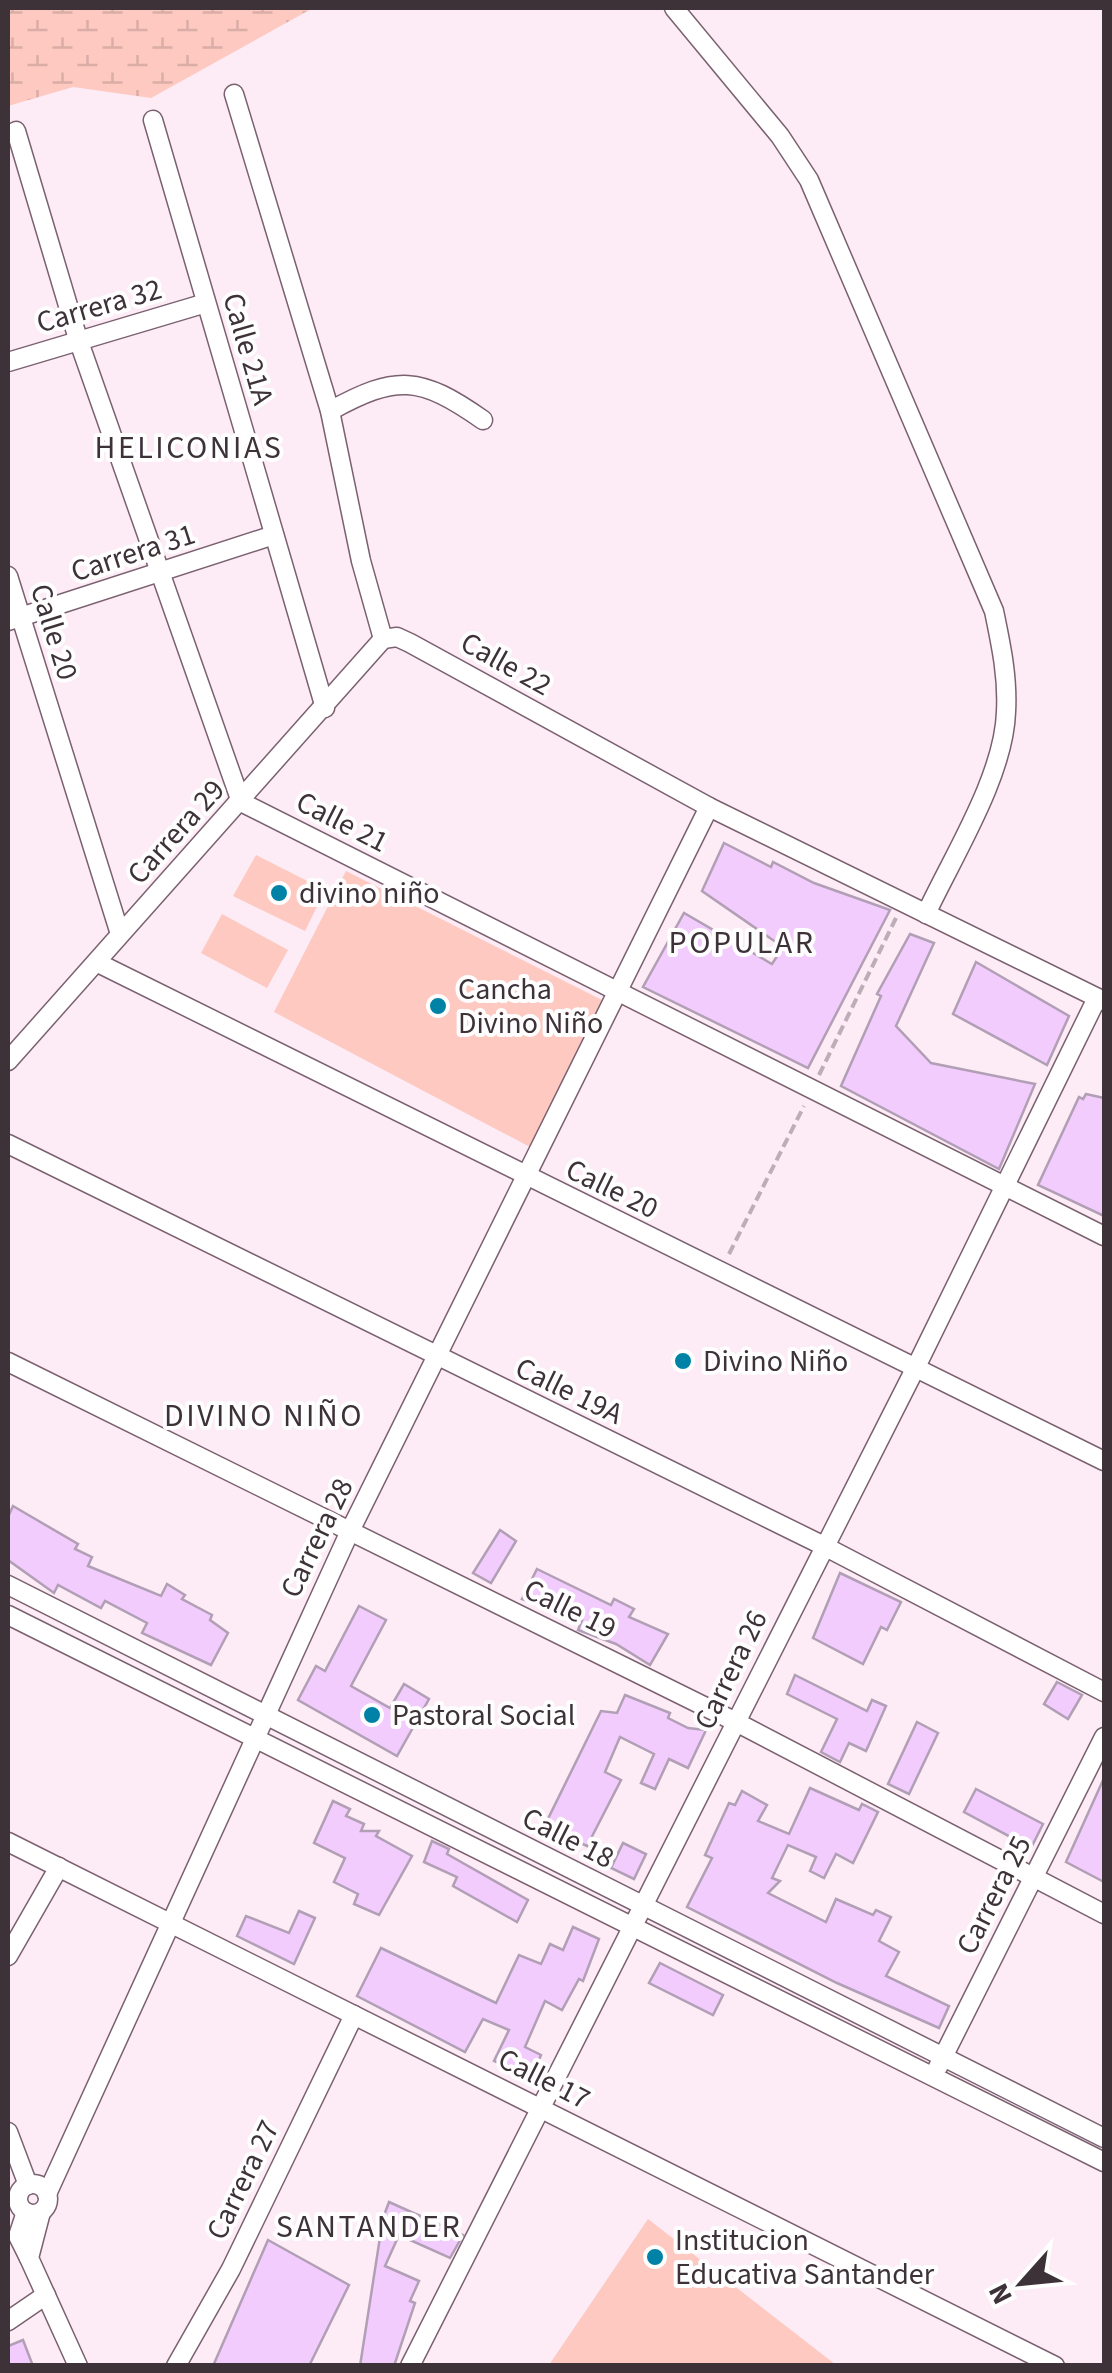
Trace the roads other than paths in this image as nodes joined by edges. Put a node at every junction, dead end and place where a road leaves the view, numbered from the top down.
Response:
1 (674, 8) edge
2 (234, 94) dead end
3 (153, 120) dead end
4 (16, 132) dead end
5 (206, 303) junction
6 (78, 340) junction
7 (8, 362) edge
8 (330, 411) junction
9 (483, 420) dead end
10 (274, 535) junction
11 (158, 575) junction
12 (8, 576) edge
13 (14, 619) edge
14 (383, 640) junction
15 (325, 708) junction
16 (241, 802) junction
17 (709, 807) junction
18 (926, 914) junction
19 (120, 934) junction
20 (98, 963) junction
21 (615, 990) junction
22 (1101, 1000) edge
23 (9, 1053) edge
24 (8, 1144) edge
25 (524, 1178) junction
26 (1005, 1187) junction
27 (1104, 1236) edge
28 (436, 1357) junction
29 (8, 1362) edge
30 (915, 1369) junction
31 (1104, 1462) edge
32 (350, 1530) junction
33 (822, 1545) junction
34 (8, 1585) edge
35 (8, 1615) edge
36 (1104, 1692) edge
37 (264, 1713) junction
38 (736, 1722) junction
39 (1104, 1737) edge
40 (253, 1738) junction
41 (8, 1842) edge
42 (58, 1867) junction
43 (1033, 1880) junction
44 (644, 1908) junction
45 (1104, 1914) edge
46 (170, 1923) junction
47 (634, 1930) junction
48 (8, 1956) edge
49 (354, 2015) junction
50 (942, 2058) junction
51 (932, 2078) junction
52 (540, 2108) junction
53 (8, 2132) edge
54 (1104, 2138) edge
55 (1104, 2162) edge
56 (28, 2202) edge
57 (46, 2295) junction
58 (8, 2320) edge
59 (78, 2366) edge
60 (176, 2366) edge
61 (410, 2366) edge
62 (1055, 2366) edge

1 - 18 street
2 - 8 street
3 - 5 street, Calle 21A
4 - 6 street
5 - 6 street, Carrera 32
5 - 10 street, Calle 21A
6 - 7 street, Carrera 32
6 - 11 street
8 - 9 street
8 - 14 street
10 - 11 street, Carrera 31
10 - 15 street, Calle 21A
11 - 13 street, Carrera 31
11 - 16 street
12 - 13 street, Calle 20
13 - 19 street, Calle 20
14 - 15 street, Carrera 29
14 - 17 street, Calle 22
15 - 16 street, Carrera 29
16 - 19 street, Carrera 29
16 - 21 street, Calle 21
17 - 18 street, Calle 22
17 - 21 street, Carrera 28
18 - 22 street, Calle 22
19 - 20 street, Carrera 29
20 - 23 street, Carrera 29
20 - 25 street, Calle 20
21 - 25 street, Carrera 28
21 - 26 street, Calle 21
22 - 26 street, Carrera 26
24 - 28 street, Calle 19A
25 - 28 street, Carrera 28
25 - 30 street, Calle 20
26 - 27 street, Calle 21
26 - 30 street, Carrera 26
28 - 32 street, Carrera 28
28 - 33 street, Calle 19A
29 - 32 street, Calle 19
30 - 31 street, Calle 20
30 - 33 street, Carrera 26
32 - 37 street, Carrera 28
32 - 38 street, Calle 19
33 - 36 street, Calle 19A
33 - 38 street, Carrera 26
34 - 37 street, Calle 18
35 - 40 street, Calle 18
37 - 40 street, Carrera 28
37 - 44 street, Calle 18
38 - 43 street, Calle 19
38 - 44 street, Carrera 26
39 - 43 street, Carrera 25
40 - 46 street, Carrera 28
40 - 47 street, Calle 18
41 - 42 street, Calle 17
42 - 46 street, Calle 17
42 - 48 street
43 - 45 street, Calle 19
43 - 50 street, Carrera 25
44 - 47 street, Carrera 26
44 - 50 street, Calle 18
46 - 49 street, Calle 17
46 - 56 street, Carrera 28
47 - 51 street, Calle 18
47 - 52 street, Carrera 26
49 - 52 street, Calle 17
49 - 60 street, Carrera 27
50 - 51 street, Carrera 25
50 - 54 street, Calle 18
51 - 55 street, Calle 18
52 - 61 street, Carrera 26
52 - 62 street, Calle 17
53 - 56 street
56 - 57 street, Carrera 28
57 - 58 street
57 - 59 street

